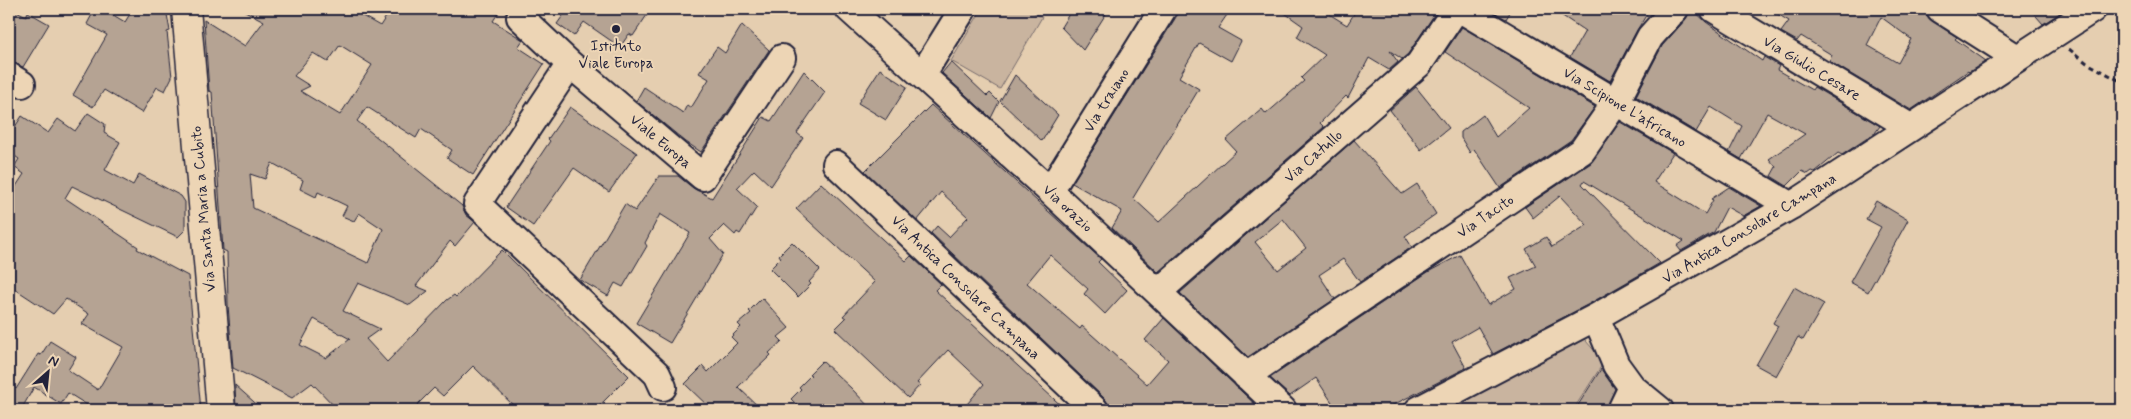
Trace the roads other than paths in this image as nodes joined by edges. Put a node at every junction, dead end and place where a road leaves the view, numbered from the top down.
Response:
1 (186, 9) edge
2 (525, 9) edge
3 (849, 9) edge
4 (963, 9) edge
5 (1163, 9) edge
6 (1456, 9) edge
7 (1460, 9) edge
8 (1675, 9) edge
9 (1714, 9) edge
10 (1940, 9) edge
11 (2093, 9) edge
12 (782, 58) dead end
13 (2017, 58) junction
14 (570, 64) junction
15 (922, 75) junction
16 (1616, 102) junction
17 (1910, 127) junction
18 (836, 164) dead end
19 (1050, 191) junction
20 (1791, 206) junction
21 (1158, 292) junction
22 (1596, 317) junction
23 (1246, 376) junction
24 (663, 387) dead end
25 (1632, 387) junction
26 (221, 410) edge
27 (1095, 410) edge
28 (1283, 410) edge
29 (1418, 410) edge
30 (1620, 410) edge
31 (1660, 410) edge

1 - 26 main road, Via Santa Maria a Cubito
2 - 14 street, Viale Europa
3 - 15 street, Via orazio
4 - 15 street
5 - 19 street, Via traiano
6 - 21 street, Via Catullo
7 - 16 street, Via Scipione L'africano
8 - 16 street, Via Tacito
9 - 17 street, Via Giulio Cesare
10 - 13 street
11 - 13 street, Via Antica Consolare Campana
12 - 14 street, Viale Europa
13 - 17 street, Via Antica Consolare Campana
14 - 24 street
15 - 19 street, Via orazio
16 - 20 street, Via Scipione L'africano
16 - 23 street, Via Tacito
17 - 20 street, Via Antica Consolare Campana
18 - 27 street, Via Antica Consolare Campana
19 - 21 street, Via orazio
20 - 22 street, Via Antica Consolare Campana
21 - 23 street, Via orazio
22 - 25 street
22 - 29 street, Via Antica Consolare Campana
23 - 28 street, Via orazio
25 - 30 street
25 - 31 street

